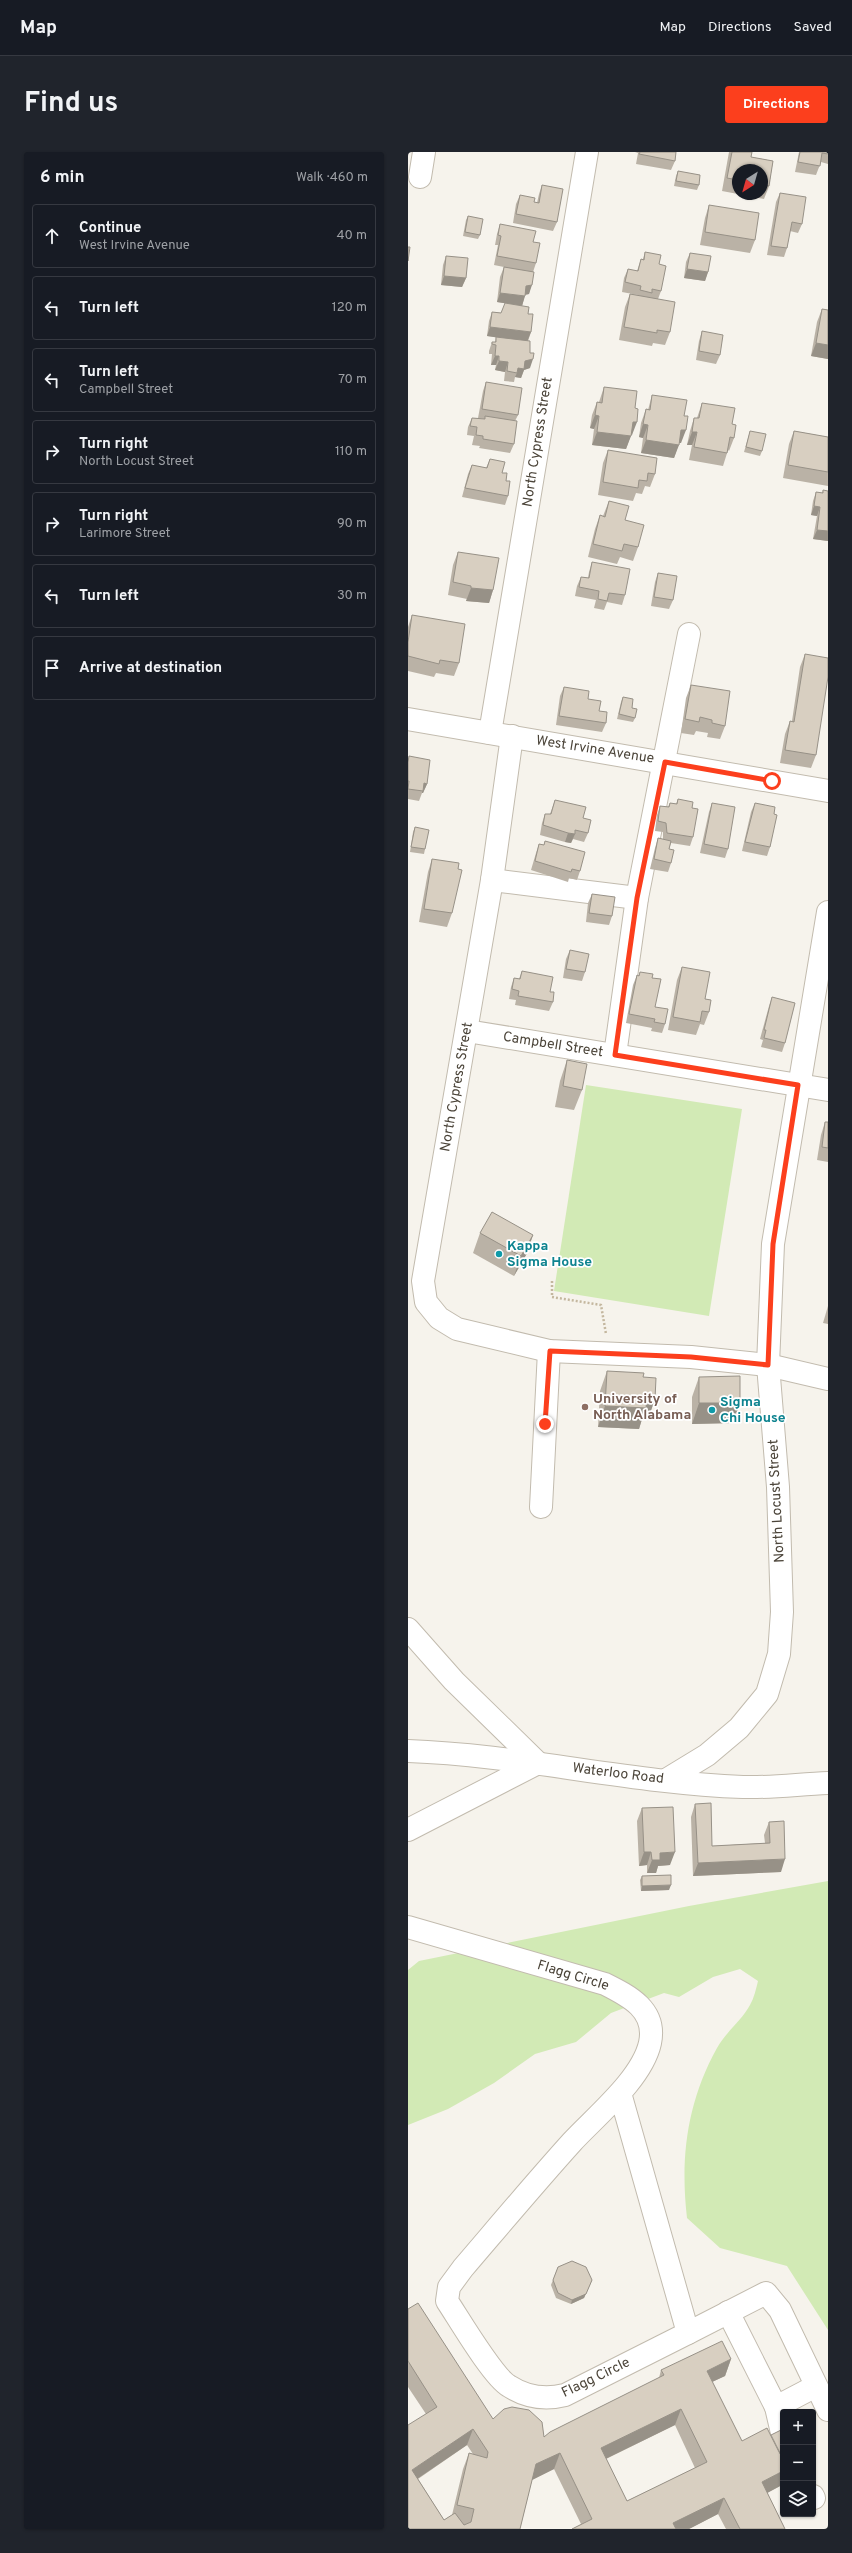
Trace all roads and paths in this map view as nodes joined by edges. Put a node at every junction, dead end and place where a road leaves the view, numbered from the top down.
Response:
1 (424, 152) edge
2 (587, 152) edge
3 (420, 177) dead end
4 (689, 634) dead end
5 (408, 719) edge
6 (490, 733) junction
7 (512, 736) junction
8 (665, 762) junction
9 (828, 791) edge
10 (492, 880) junction
11 (637, 898) junction
12 (828, 912) edge
13 (467, 1031) junction
14 (615, 1055) junction
15 (798, 1085) junction
16 (828, 1090) edge
17 (552, 1281) dead end
18 (607, 1340) dead end
19 (550, 1351) junction
20 (768, 1365) junction
21 (828, 1379) edge
22 (541, 1507) dead end
23 (408, 1629) edge
24 (408, 1751) edge
25 (538, 1762) junction
26 (666, 1780) junction
27 (828, 1783) edge
28 (408, 1830) edge
29 (408, 1927) edge
30 (620, 2093) junction
31 (728, 2312) junction
32 (688, 2333) junction
33 (816, 2386) junction
34 (776, 2408) junction
35 (828, 2410) edge
36 (780, 2429) edge

1 - 3 street
2 - 6 street, North Cypress Street
4 - 8 street
5 - 6 street, West Irvine Avenue
6 - 7 street, West Irvine Avenue
7 - 8 street, West Irvine Avenue
7 - 10 street, North Cypress Street
8 - 9 street, West Irvine Avenue
8 - 11 street
10 - 11 street
10 - 13 street, North Cypress Street
11 - 14 street
12 - 15 street, North Locust Street
13 - 14 street, Campbell Street
13 - 19 street, North Cypress Street
14 - 15 street, Campbell Street
15 - 16 street, Campbell Street
15 - 20 street, North Locust Street
17 - 18 path
19 - 20 street, North Cypress Street
19 - 22 street
20 - 21 street, North Cypress Street
20 - 26 street, North Locust Street
23 - 25 street
24 - 25 street, Waterloo Road
25 - 26 street, Waterloo Road
25 - 28 street
26 - 27 street, Waterloo Road
29 - 30 street, Flagg Circle
30 - 32 street
30 - 32 street, Flagg Circle
31 - 32 street, Flagg Circle
31 - 33 street, Flagg Circle
31 - 34 street
33 - 34 street
33 - 35 street
34 - 36 street

